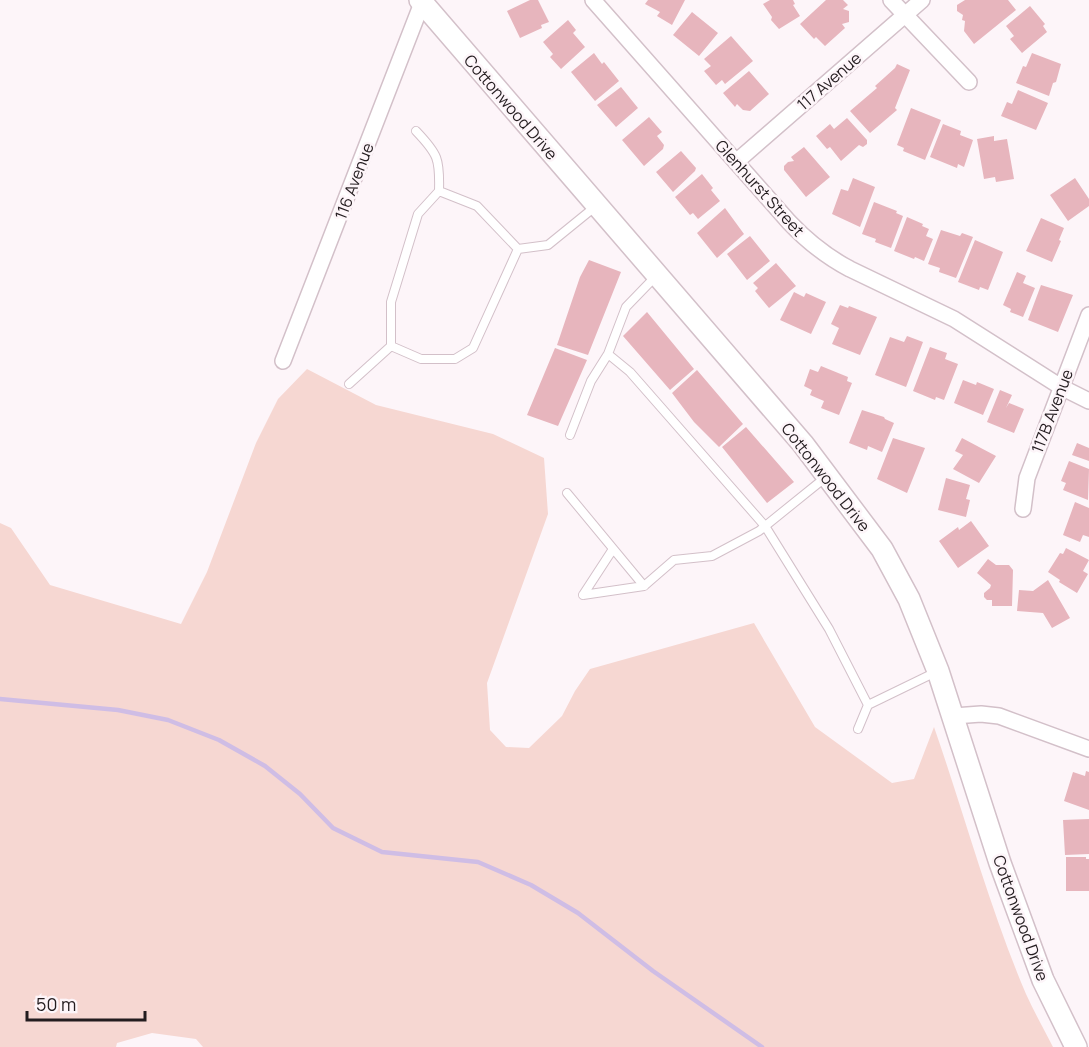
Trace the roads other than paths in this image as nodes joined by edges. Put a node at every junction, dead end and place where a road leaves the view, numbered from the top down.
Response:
1 (593, 0) edge
2 (891, 0) edge
3 (922, 0) edge
4 (422, 1) edge
5 (906, 14) junction
6 (969, 82) dead end
7 (416, 131) dead end
8 (736, 162) junction
9 (439, 191) junction
10 (596, 206) junction
11 (518, 249) junction
12 (657, 275) junction
13 (1089, 315) edge
14 (391, 346) junction
15 (608, 354) junction
16 (283, 361) dead end
17 (349, 384) dead end
18 (1061, 387) junction
19 (1089, 401) edge
20 (570, 435) dead end
21 (828, 476) junction
22 (567, 493) dead end
23 (1023, 509) dead end
24 (765, 526) junction
25 (613, 549) junction
26 (644, 586) junction
27 (938, 671) junction
28 (868, 705) junction
29 (954, 716) junction
30 (858, 729) dead end
31 (1089, 749) edge
32 (1076, 1047) edge

1 - 8 street, Glenhurst Street
2 - 5 street
3 - 5 street, 117 Avenue
4 - 10 street, Cottonwood Drive
4 - 16 street, 116 Avenue
5 - 6 street
5 - 8 street, 117 Avenue
7 - 9 lane
8 - 18 street, Glenhurst Street
9 - 11 lane
9 - 14 lane
10 - 11 lane
10 - 12 street, Cottonwood Drive
11 - 14 lane
12 - 15 lane
12 - 21 street, Cottonwood Drive
13 - 18 street, 117B Avenue
14 - 17 lane
15 - 20 lane
15 - 24 lane
18 - 19 street, Glenhurst Street
18 - 23 street, 117B Avenue
21 - 24 lane
21 - 27 street, Cottonwood Drive
22 - 25 lane
24 - 26 lane
24 - 28 lane
25 - 26 lane
25 - 26 lane
27 - 28 lane
27 - 29 street, Cottonwood Drive
28 - 30 lane
29 - 31 street
29 - 32 street, Cottonwood Drive

